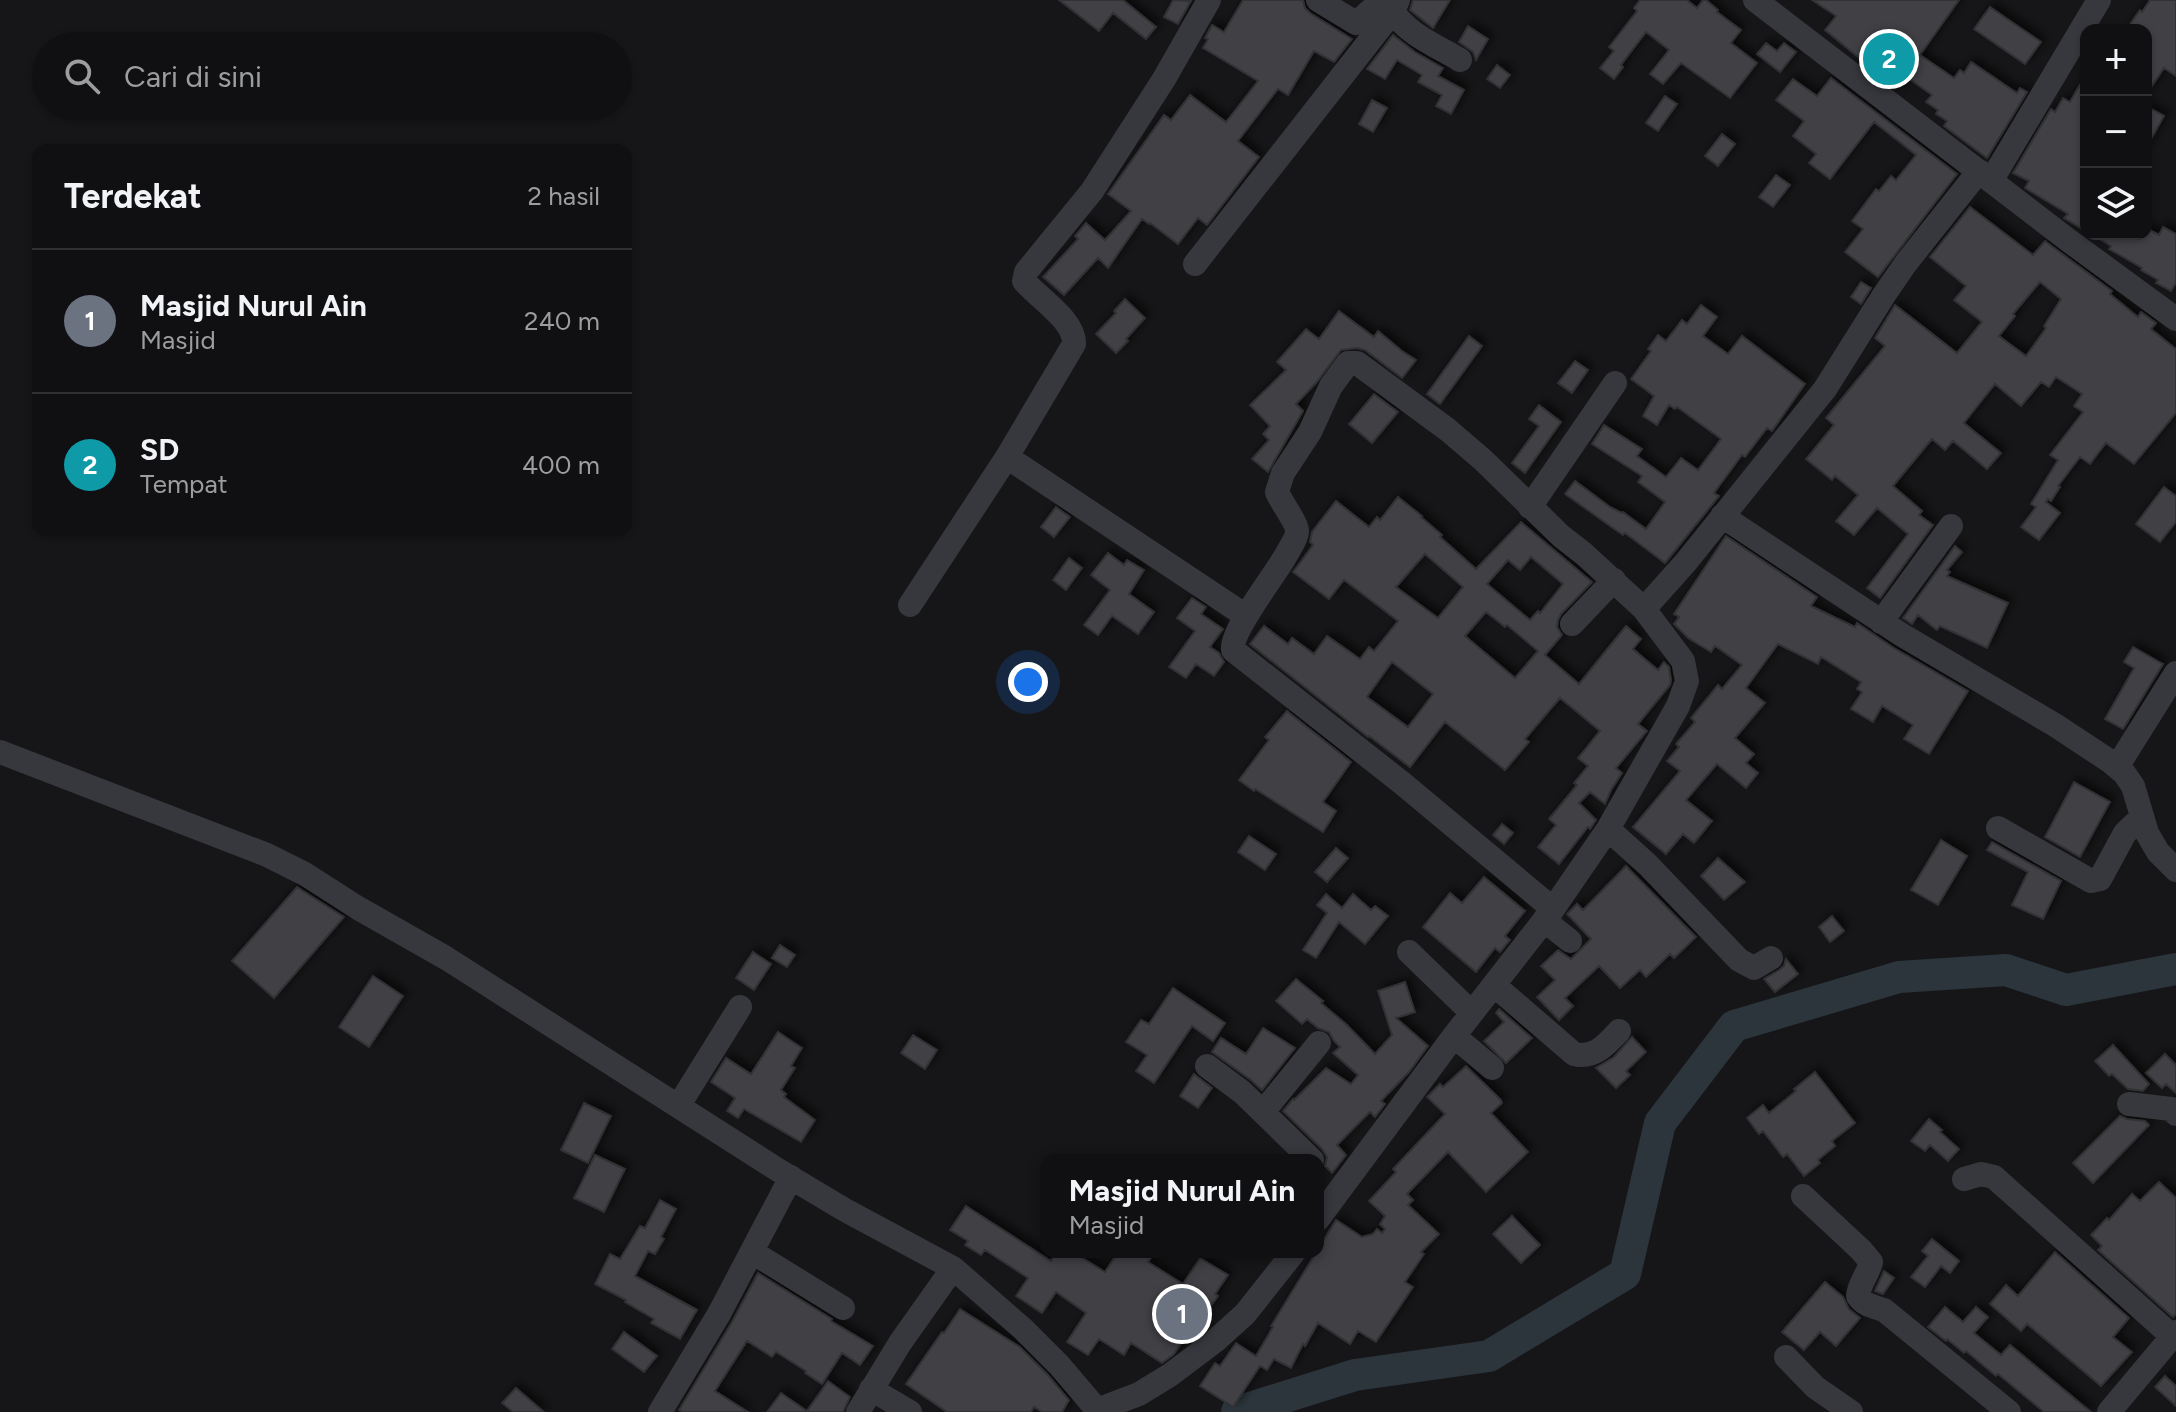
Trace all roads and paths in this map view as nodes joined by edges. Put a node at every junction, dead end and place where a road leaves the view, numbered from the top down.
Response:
1 (1209, 0) edge
2 (1318, 0) edge
3 (1755, 0) edge
4 (2099, 0) edge
5 (1395, 5) edge
6 (1460, 60) dead end
7 (1985, 176) junction
8 (1195, 264) dead end
9 (2176, 319) edge
10 (1615, 383) dead end
11 (1007, 457) junction
12 (1530, 507) junction
13 (1722, 516) junction
14 (1951, 526) dead end
15 (1614, 580) junction
16 (910, 605) dead end
17 (1644, 609) junction
18 (1246, 616) junction
19 (1881, 622) junction
20 (1572, 624) dead end
21 (2176, 673) edge
22 (0, 752) edge
23 (2117, 767) junction
24 (2142, 817) junction
25 (1998, 828) dead end
26 (1608, 829) junction
27 (2176, 870) edge
28 (1548, 915) junction
29 (1570, 941) dead end
30 (1409, 952) dead end
31 (1771, 958) dead end
32 (1494, 985) junction
33 (740, 1007) dead end
34 (1472, 1013) junction
35 (1619, 1031) dead end
36 (1454, 1036) junction
37 (1319, 1043) dead end
38 (1207, 1066) dead end
39 (1492, 1068) dead end
40 (2129, 1104) dead end
41 (679, 1105) junction
42 (1263, 1112) junction
43 (2176, 1114) edge
44 (1306, 1154) edge
45 (1324, 1172) edge
46 (791, 1177) junction
47 (1964, 1179) dead end
48 (1340, 1188) junction
49 (1803, 1196) dead end
50 (1324, 1211) edge
51 (752, 1252) junction
52 (1289, 1258) edge
53 (953, 1268) junction
54 (843, 1308) dead end
55 (2174, 1334) edge
56 (1786, 1357) dead end
57 (871, 1389) junction
58 (1098, 1411) edge
59 (660, 1412) edge
60 (858, 1412) edge
61 (910, 1412) edge
62 (1851, 1412) edge
63 (2009, 1412) edge
64 (2109, 1412) edge

1 - 11 street
2 - 5 street
3 - 7 street
4 - 7 street
5 - 6 street
5 - 8 street
7 - 9 street
7 - 13 street
10 - 12 street
11 - 16 street
11 - 18 street
12 - 15 street
12 - 18 street
13 - 17 street
13 - 19 street
14 - 19 street
15 - 17 street
15 - 20 street
17 - 26 street
18 - 28 street
19 - 23 street
21 - 23 street
22 - 41 street
23 - 24 street
24 - 25 street
24 - 27 street
26 - 28 street
26 - 31 street
28 - 29 street
28 - 32 street
30 - 34 street
32 - 34 street
32 - 35 street
33 - 41 street
34 - 36 street
36 - 39 street
36 - 48 street
37 - 42 street
38 - 42 street
40 - 43 street
41 - 46 street
42 - 44 street
45 - 48 street
46 - 51 street
46 - 53 street
47 - 55 street
48 - 50 street
49 - 63 street
51 - 54 street
51 - 59 street
52 - 58 street
53 - 57 street
53 - 58 street
55 - 64 street
56 - 62 street
57 - 60 street
57 - 61 street

